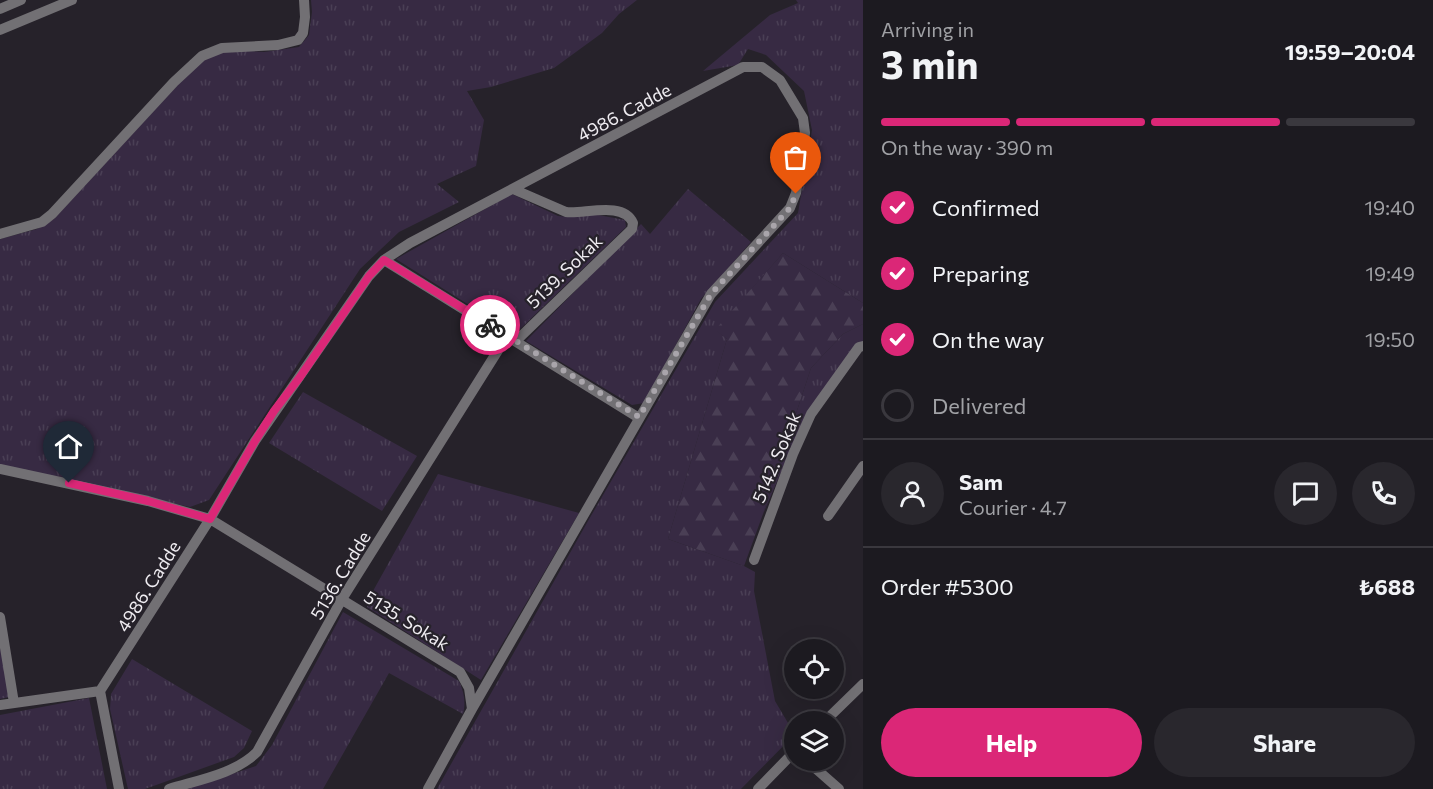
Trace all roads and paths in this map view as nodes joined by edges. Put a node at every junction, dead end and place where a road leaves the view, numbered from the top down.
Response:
1 (21, 0) edge
2 (72, 0) edge
3 (304, 0) edge
4 (0, 9) edge
5 (0, 30) edge
6 (513, 189) junction
7 (0, 234) edge
8 (384, 260) junction
9 (511, 339) junction
10 (863, 346) edge
11 (639, 417) junction
12 (863, 466) edge
13 (0, 469) edge
14 (828, 516) dead end
15 (210, 519) junction
16 (754, 560) dead end
17 (342, 599) junction
18 (0, 617) edge
19 (863, 684) edge
20 (100, 691) junction
21 (14, 703) junction
22 (0, 705) edge
23 (472, 709) junction
24 (835, 711) edge
25 (784, 762) edge
26 (819, 771) edge
27 (119, 789) edge
28 (170, 789) edge
29 (428, 789) edge
30 (758, 789) edge
31 (839, 789) edge

1 - 4 street
2 - 5 street
3 - 7 street
6 - 8 street, 4986. Cadde
6 - 9 street, 5139. Sokak
6 - 11 street, 4986. Cadde
8 - 9 street
8 - 15 street, 4986. Cadde
9 - 11 street
9 - 17 street, 5136. Cadde
10 - 16 street, 5142. Sokak
11 - 23 street, 4986. Cadde
12 - 14 street
13 - 15 street, 5135. Sokak
15 - 17 street, 5135. Sokak
15 - 20 street, 4986. Cadde
17 - 23 street, 5135. Sokak
17 - 28 street, 5136. Cadde
18 - 21 street
19 - 24 street
20 - 21 street
20 - 27 street
21 - 22 street
23 - 29 street, 4986. Cadde
25 - 30 street
26 - 31 street

